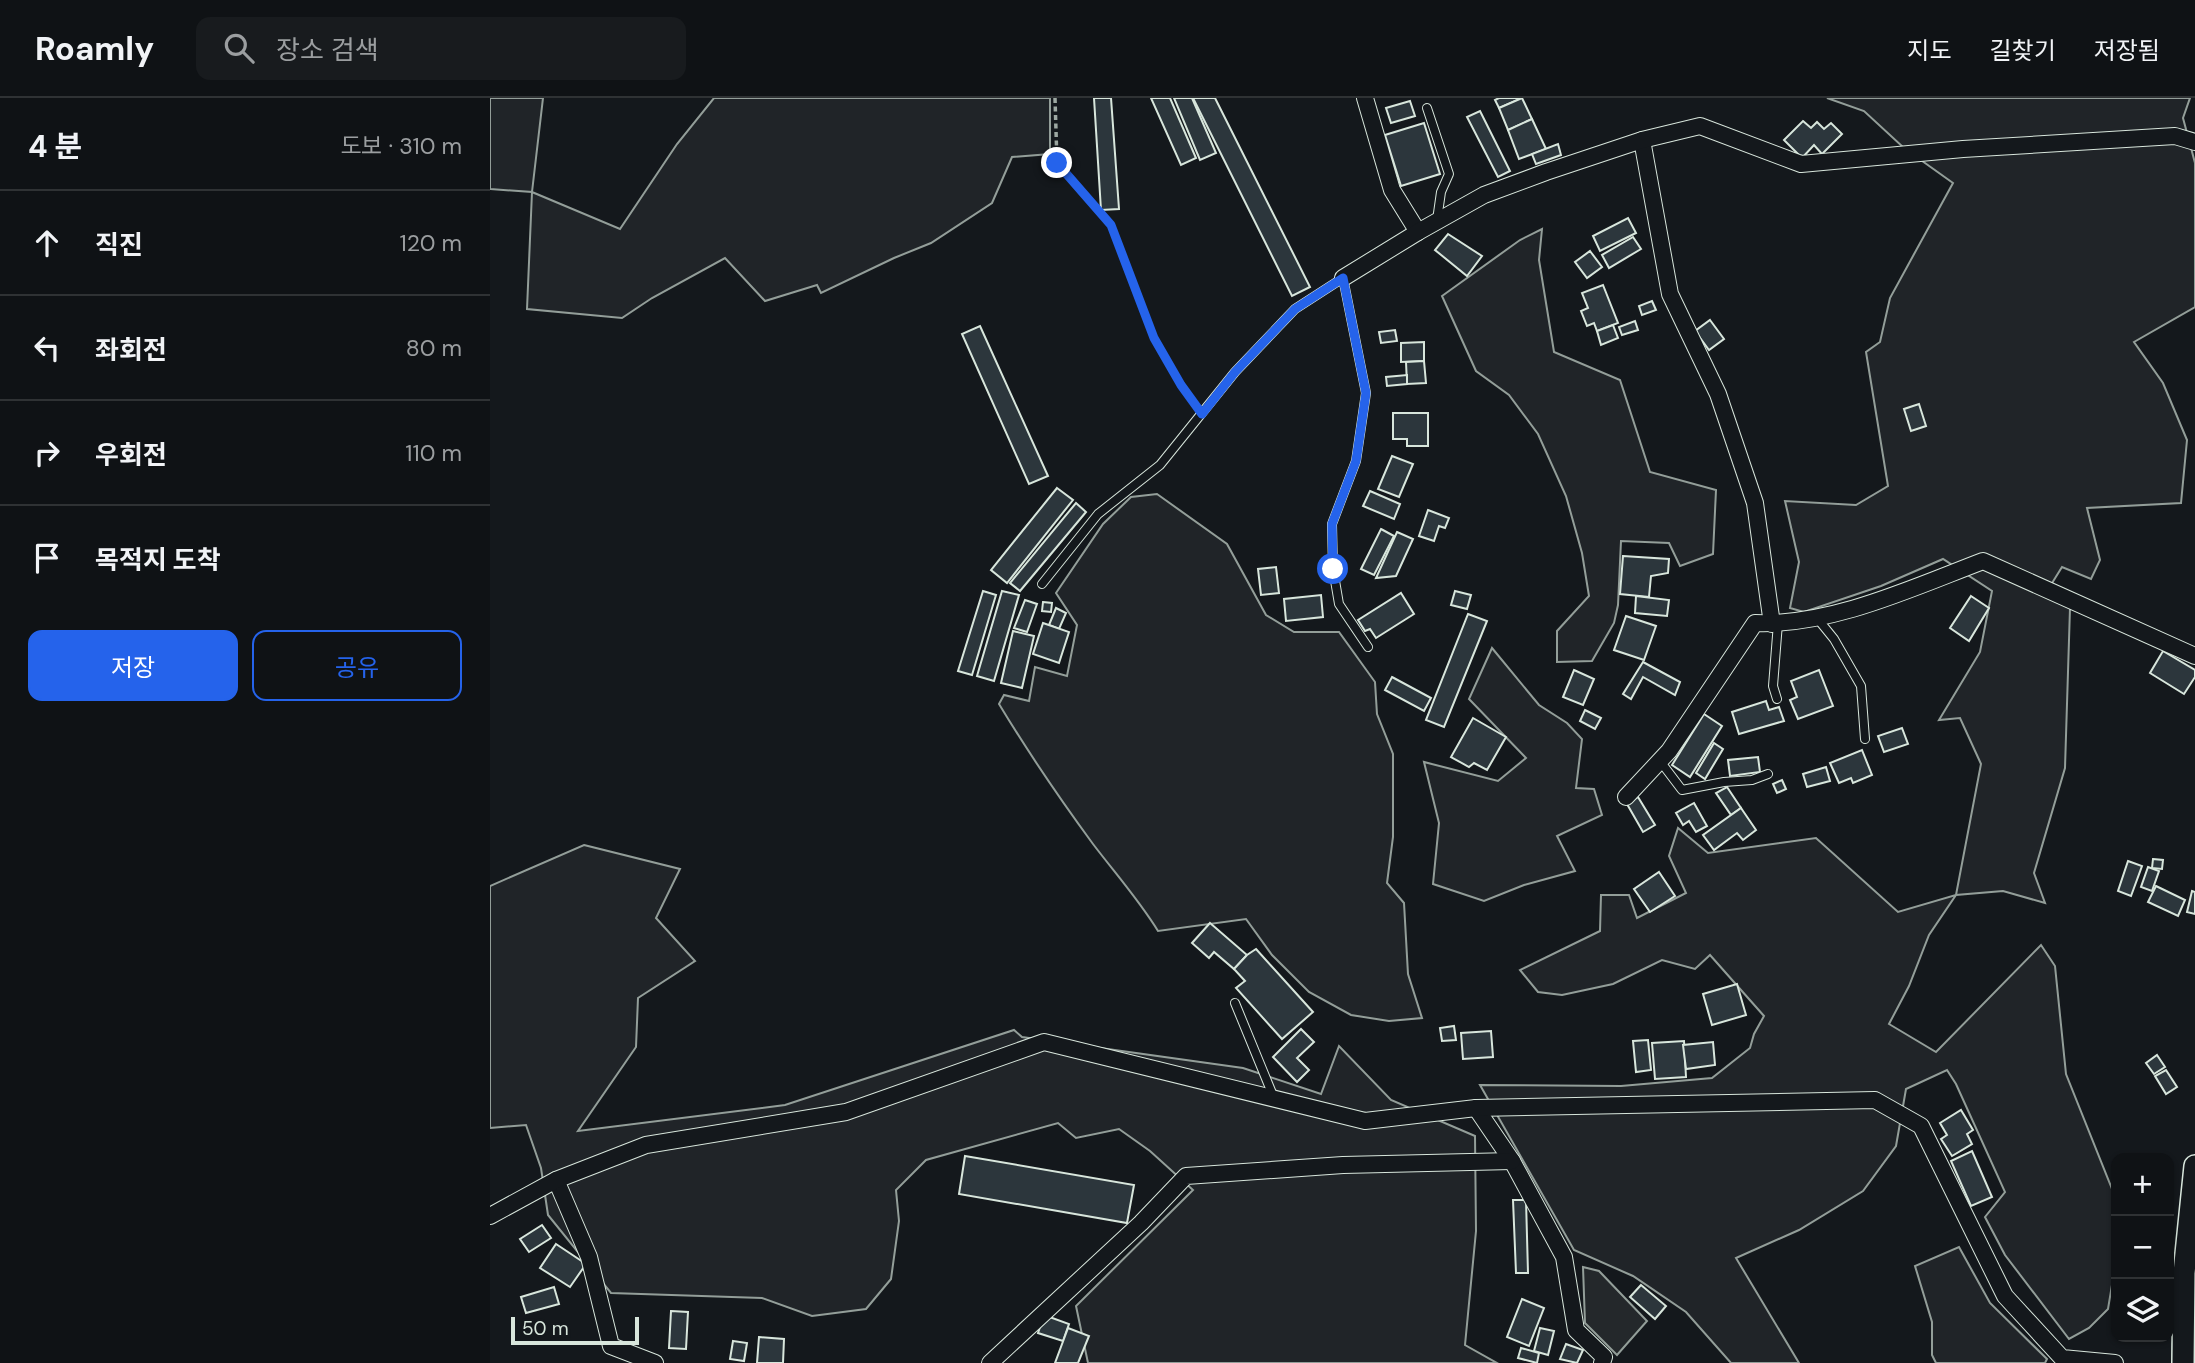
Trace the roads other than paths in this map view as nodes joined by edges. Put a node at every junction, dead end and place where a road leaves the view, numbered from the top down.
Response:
1 (1364, 98) edge
2 (1427, 108) dead end
3 (1642, 140) junction
4 (2195, 142) edge
5 (1436, 223) junction
6 (1418, 232) junction
7 (1343, 278) junction
8 (1042, 584) dead end
9 (1817, 618) junction
10 (1775, 624) junction
11 (1368, 647) dead end
12 (2195, 656) edge
13 (1777, 699) dead end
14 (1865, 739) dead end
15 (1660, 761) junction
16 (1768, 774) dead end
17 (1626, 797) dead end
18 (1234, 1003) dead end
19 (1274, 1098) junction
20 (1476, 1108) junction
21 (1512, 1161) junction
22 (2195, 1166) edge
23 (556, 1180) junction
24 (490, 1216) edge
25 (655, 1363) edge
26 (989, 1363) edge
27 (1602, 1363) edge
28 (2115, 1363) edge
29 (2183, 1363) edge

1 - 6 street
2 - 5 lane
3 - 4 street
3 - 5 street
3 - 10 street
5 - 6 street
6 - 7 street
7 - 8 lane
7 - 11 lane
9 - 10 street
9 - 12 street
9 - 14 lane
10 - 13 lane
10 - 15 street
15 - 16 lane
15 - 17 street
18 - 19 lane
19 - 20 street
19 - 23 street
20 - 21 street
20 - 28 street
21 - 26 street
21 - 27 street
22 - 29 main road
23 - 24 street
23 - 25 street

